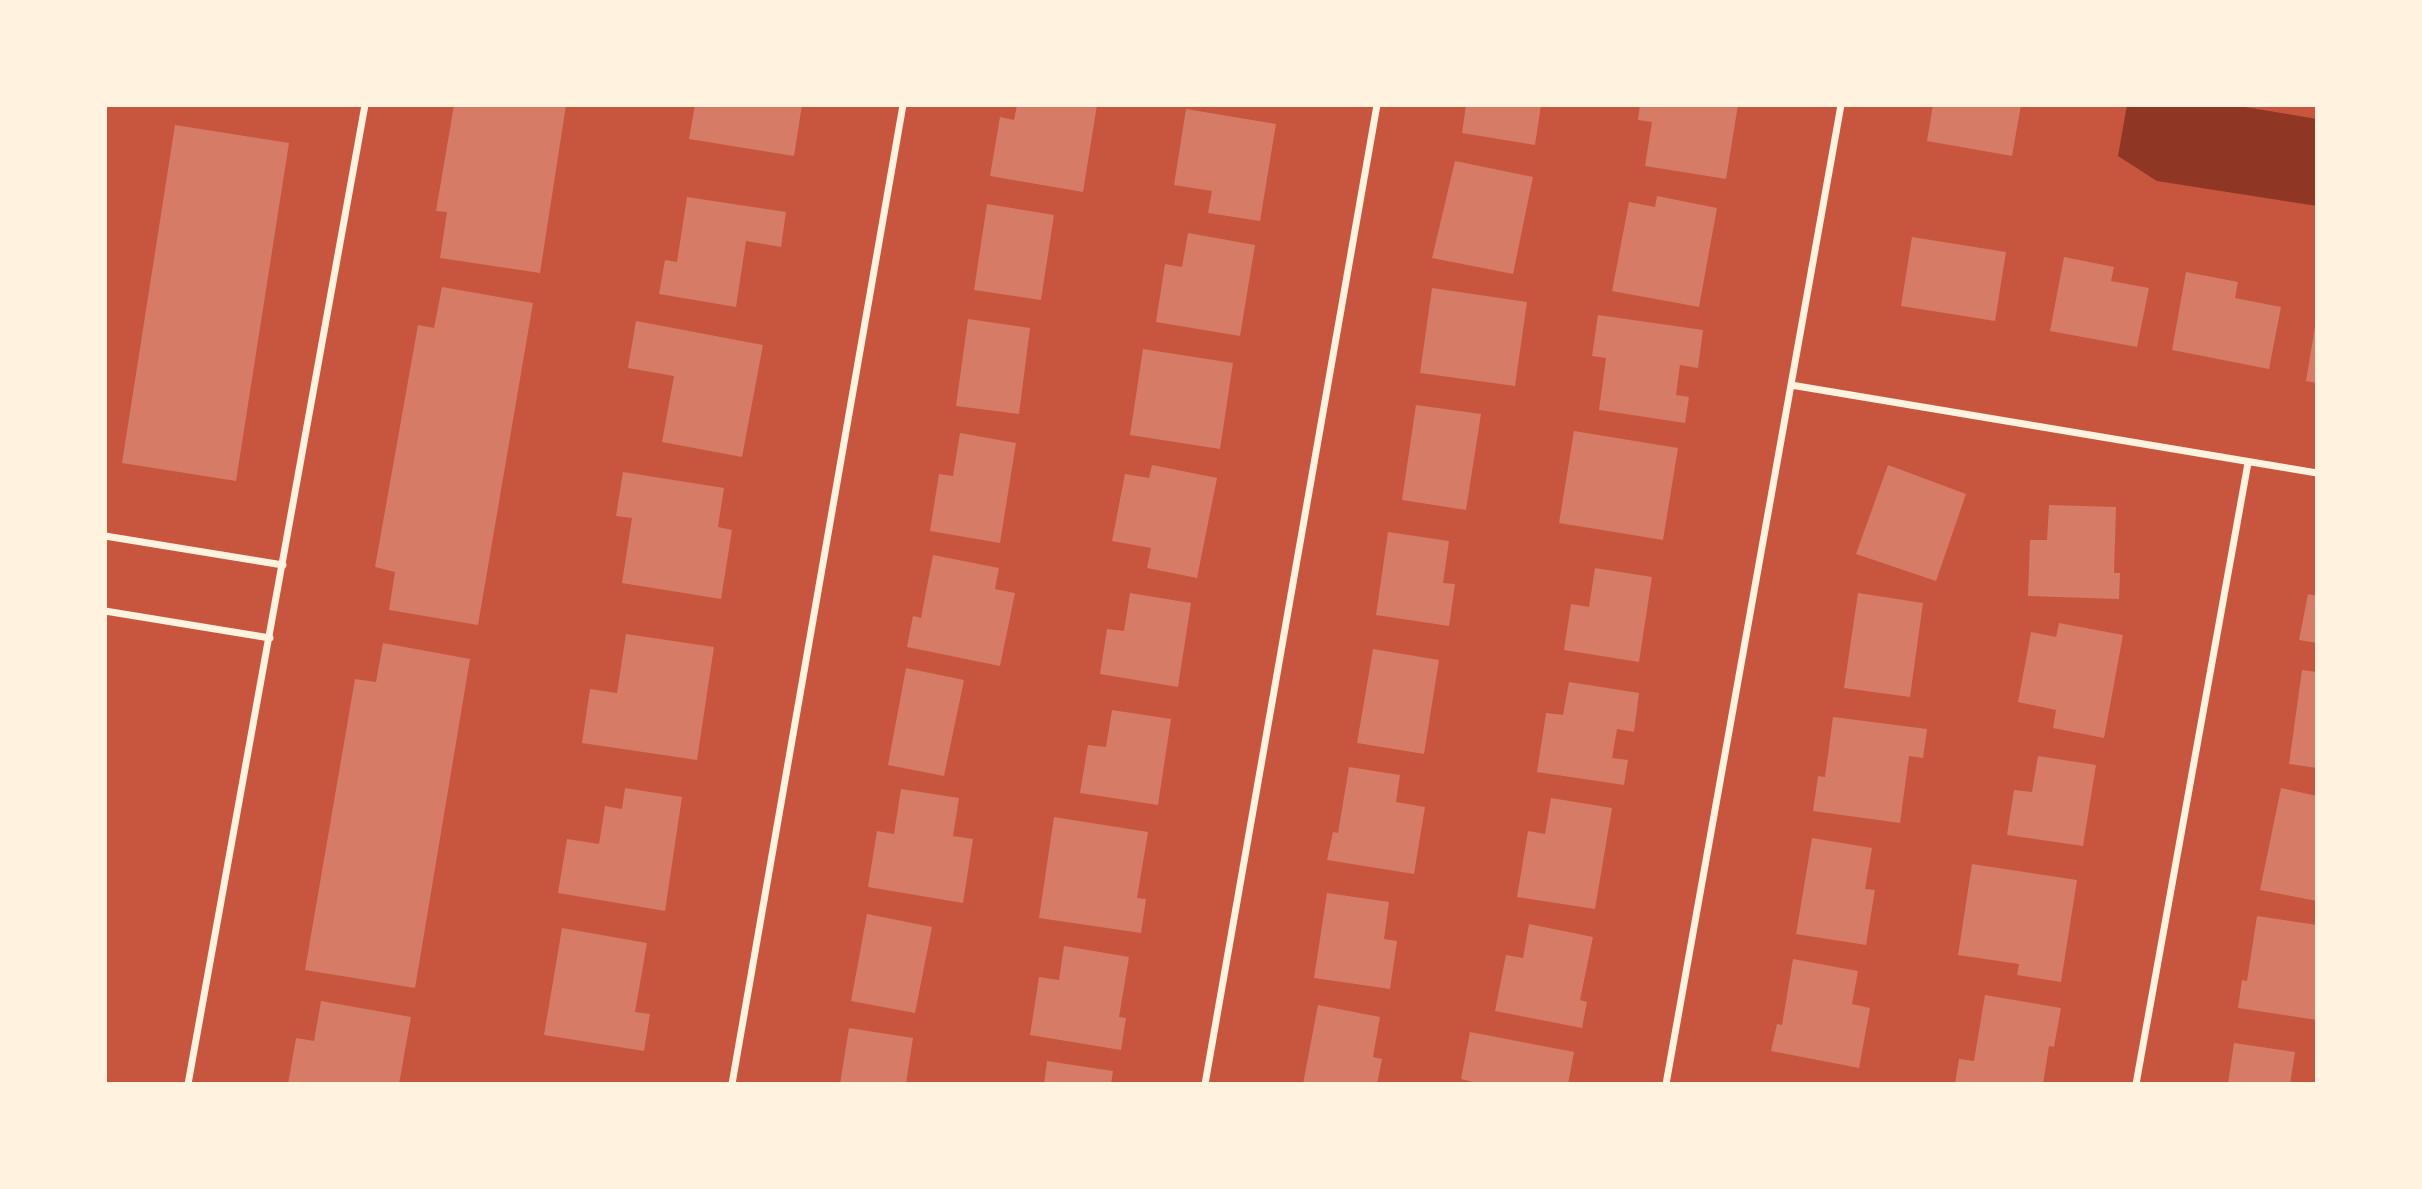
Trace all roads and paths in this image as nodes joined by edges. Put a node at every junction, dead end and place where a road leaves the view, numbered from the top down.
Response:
1 (365, 105) edge
2 (903, 105) edge
3 (1377, 105) edge
4 (1841, 105) edge
5 (1791, 385) junction
6 (2248, 463) junction
7 (2317, 473) edge
8 (105, 536) edge
9 (283, 565) junction
10 (105, 611) edge
11 (270, 638) junction
12 (188, 1084) edge
13 (732, 1084) edge
14 (1205, 1084) edge
15 (1667, 1084) edge
16 (2136, 1084) edge

1 - 9 street
2 - 13 street
3 - 14 street
4 - 5 street
5 - 6 street
5 - 15 street
6 - 7 street
6 - 16 street
8 - 9 street
9 - 11 street
10 - 11 street
11 - 12 street

